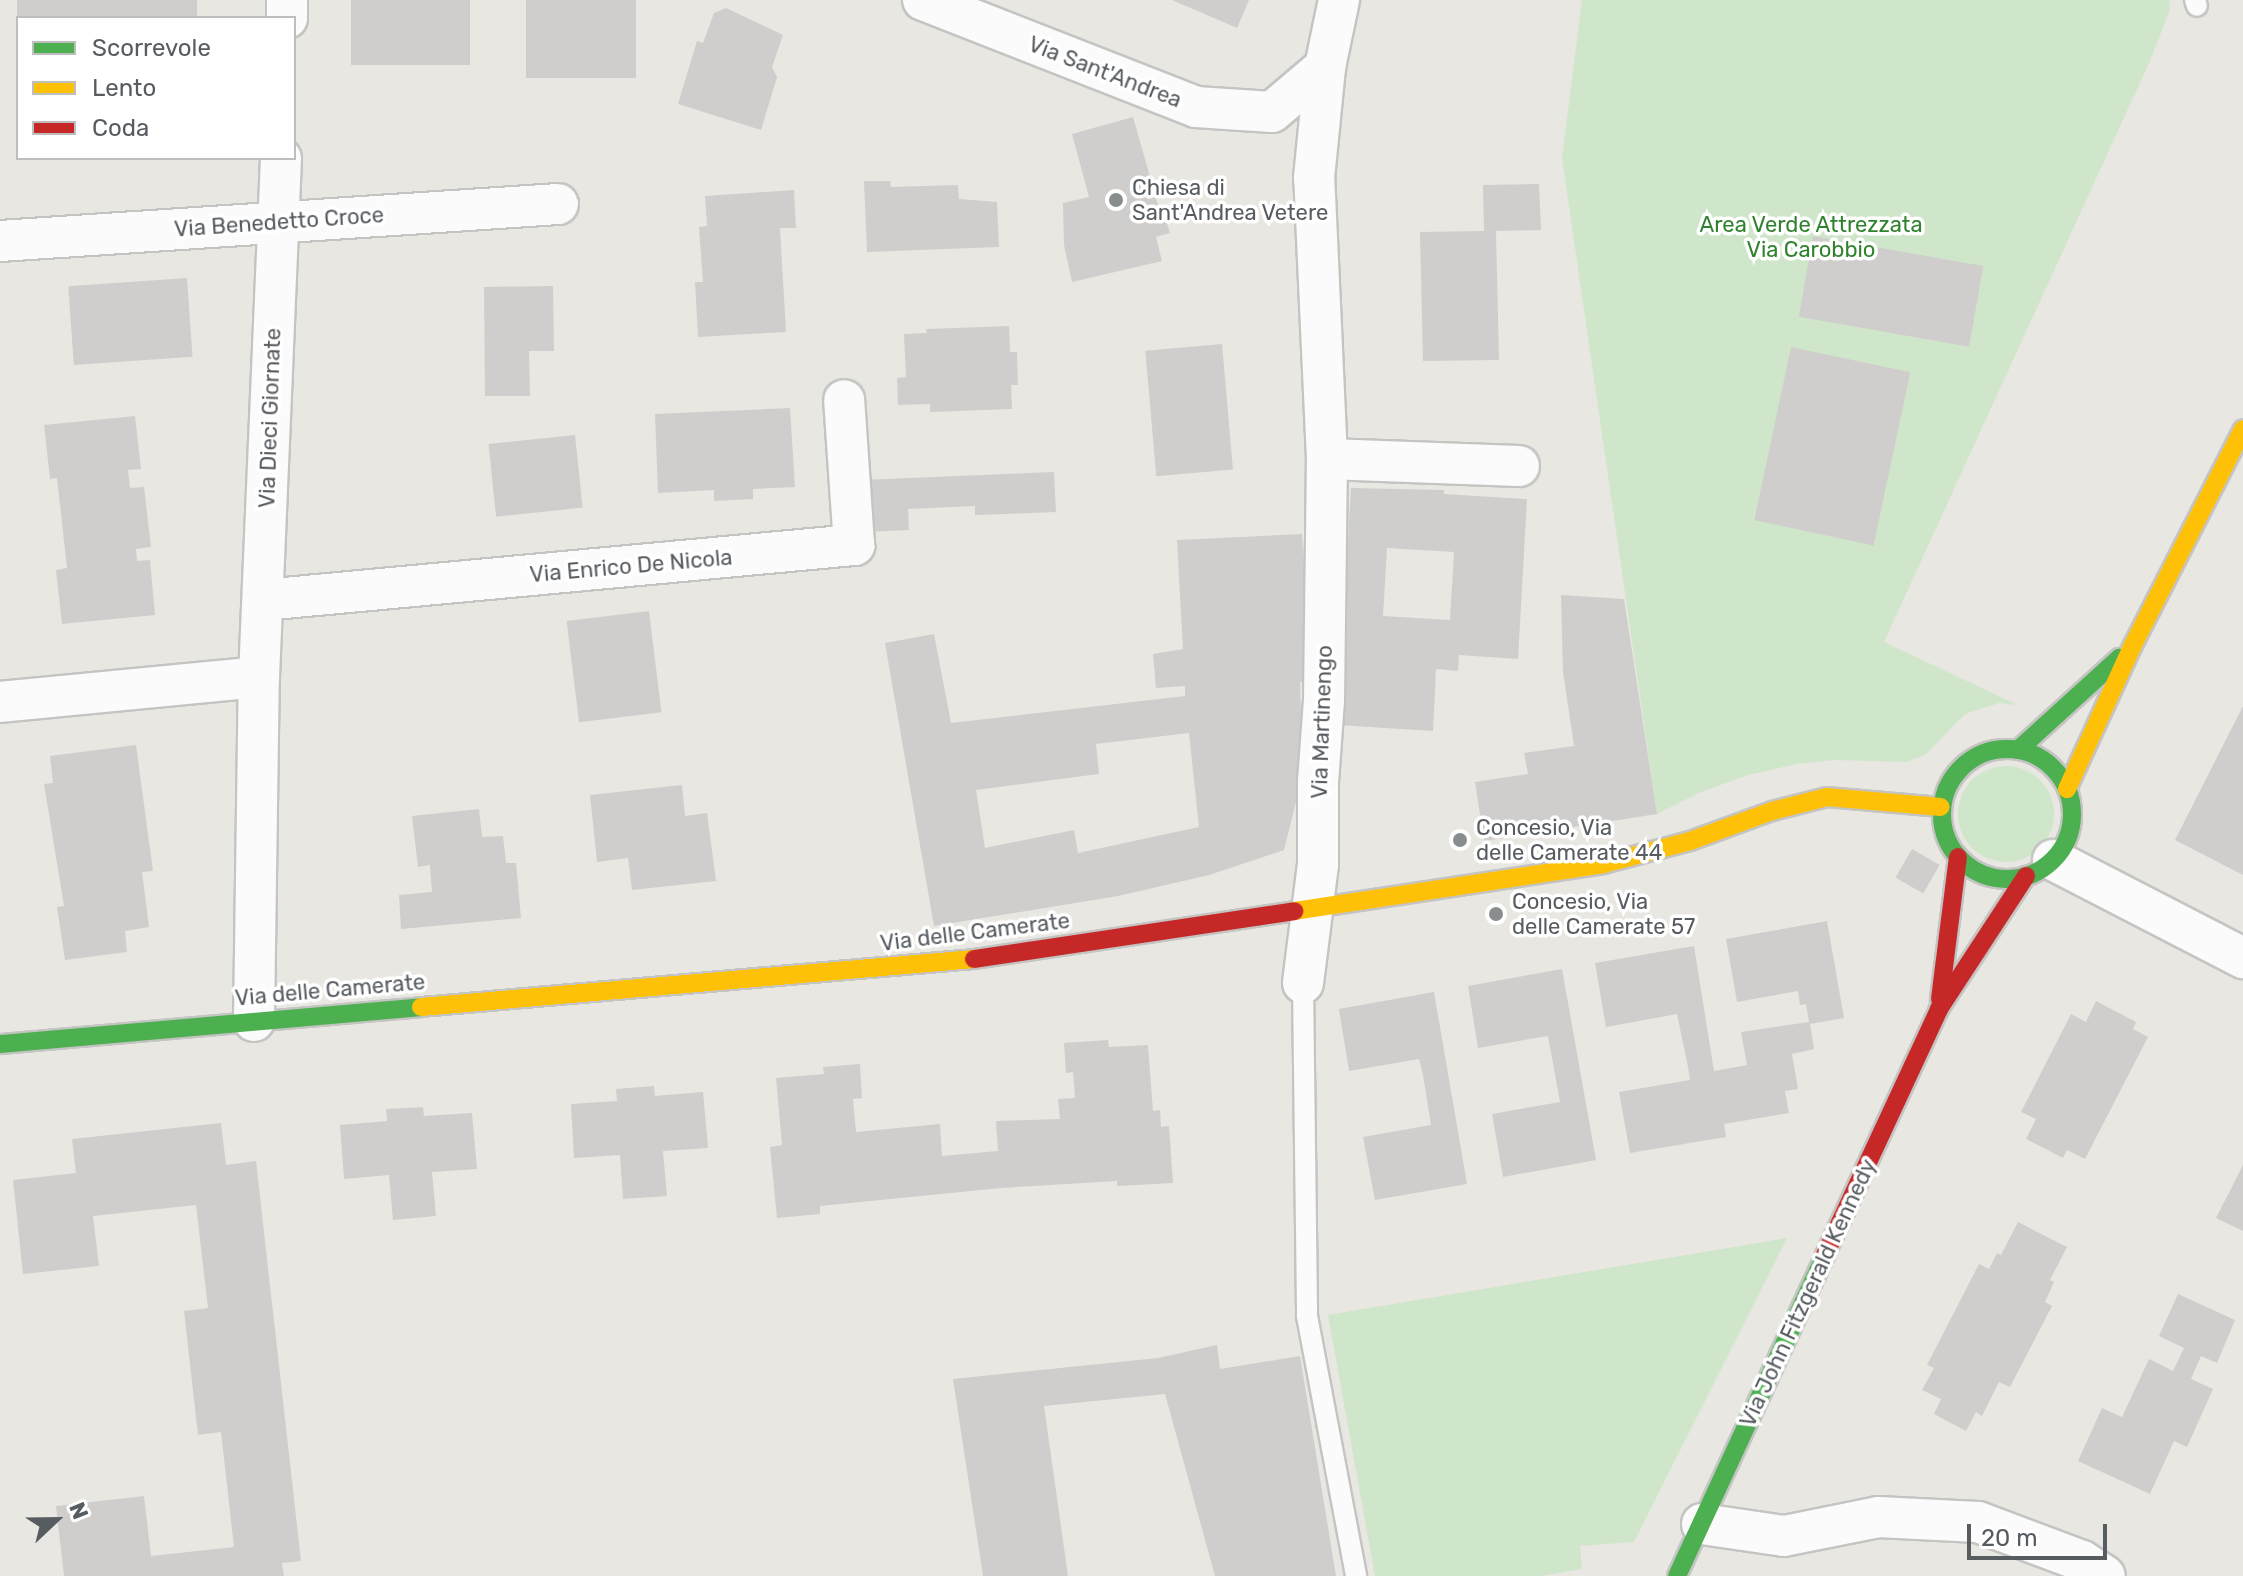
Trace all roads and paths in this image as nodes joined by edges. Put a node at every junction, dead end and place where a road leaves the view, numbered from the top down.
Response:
1 (923, 0) edge
2 (1339, 0) edge
3 (1325, 67) junction
4 (281, 160) edge
5 (558, 204) dead end
6 (278, 222) junction
7 (0, 241) edge
8 (844, 400) dead end
9 (2243, 429) edge
10 (1327, 459) junction
11 (1519, 466) dead end
12 (263, 600) junction
13 (2133, 645) junction
14 (259, 677) junction
15 (0, 702) edge
16 (2018, 750) junction
17 (2067, 789) junction
18 (1941, 807) junction
19 (1958, 857) junction
20 (2040, 868) junction
21 (1313, 910) junction
22 (2243, 958) edge
23 (1303, 983) joint
24 (1939, 1009) junction
25 (254, 1021) junction
26 (0, 1044) edge
27 (1702, 1524) junction
28 (1356, 1576) edge
29 (1677, 1576) edge
30 (2105, 1576) edge

1 - 3 street, Via Sant'Andrea
2 - 3 street, Via Martinengo
3 - 10 street, Via Martinengo
4 - 6 street, Via Dieci Giornate
5 - 6 street, Via Benedetto Croce
6 - 7 street, Via Benedetto Croce
6 - 12 street, Via Dieci Giornate
8 - 12 street, Via Enrico De Nicola
9 - 13 street, Via John Fitzgerald Kennedy
10 - 11 street
10 - 21 street, Via Martinengo
12 - 14 street, Via Dieci Giornate
13 - 16 street, Via John Fitzgerald Kennedy
13 - 17 street, Via John Fitzgerald Kennedy
14 - 15 street
14 - 25 street, Via Dieci Giornate
16 - 17 street
16 - 18 street
17 - 20 street, Via John Fitzgerald Kennedy
18 - 19 street, Via John Fitzgerald Kennedy
18 - 21 street, Via delle Camerate
19 - 20 street
19 - 24 street, Via John Fitzgerald Kennedy
20 - 22 street
20 - 24 street, Via John Fitzgerald Kennedy
21 - 23 street, Via Martinengo
21 - 25 street, Via delle Camerate
23 - 28 lane
24 - 27 street, Via John Fitzgerald Kennedy
25 - 26 street, Via delle Camerate
27 - 29 street, Via John Fitzgerald Kennedy
27 - 30 street

